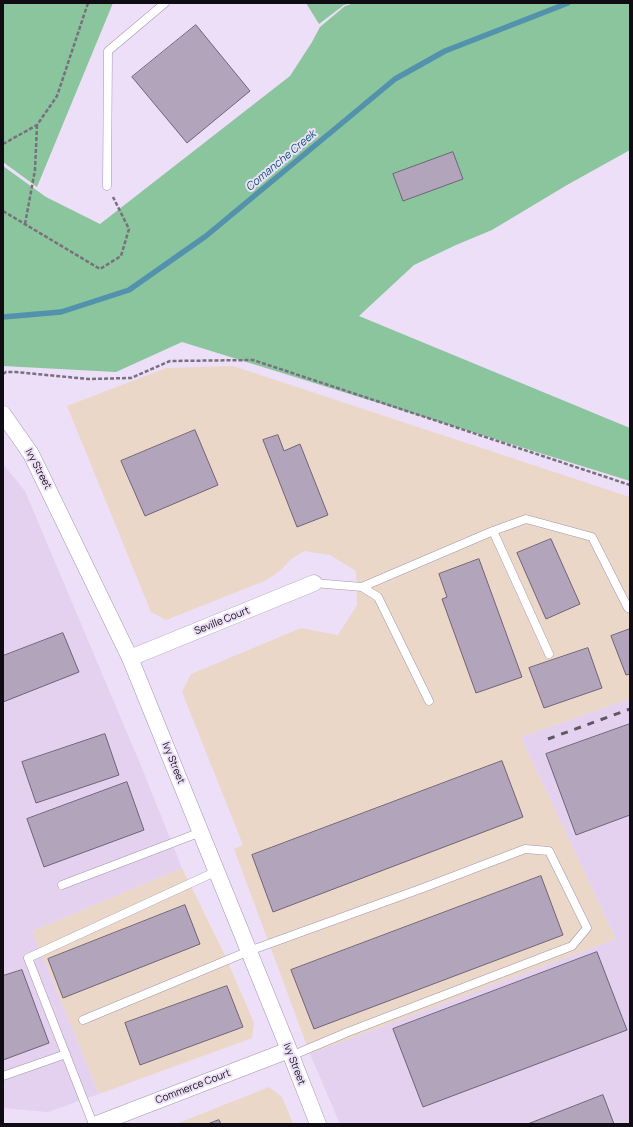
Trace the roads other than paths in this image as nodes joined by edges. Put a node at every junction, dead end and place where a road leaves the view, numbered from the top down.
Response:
1 (165, 3) edge
2 (107, 186) road end
3 (3, 414) edge
4 (493, 531) junction
5 (314, 583) joint
6 (362, 587) junction
7 (628, 608) dead end
8 (549, 654) dead end
9 (130, 658) junction
10 (429, 701) dead end
11 (201, 832) junction
12 (216, 871) junction
13 (62, 885) dead end
14 (249, 951) junction
15 (83, 1020) dead end
16 (290, 1053) junction
17 (66, 1054) junction
18 (3, 1076) edge
19 (93, 1124) edge
20 (97, 1124) edge
21 (318, 1124) edge

1 - 2 lane
3 - 9 street, Ivy Street
4 - 6 lane
4 - 7 lane
4 - 8 lane
5 - 6 lane
5 - 9 street, Seville Court
6 - 10 lane
9 - 11 street, Ivy Street
11 - 12 street, Ivy Street
11 - 13 lane
12 - 14 street, Ivy Street
12 - 17 lane
14 - 15 lane
14 - 16 street, Ivy Street
14 - 16 lane
16 - 20 street, Commerce Court
16 - 21 street, Ivy Street
17 - 18 lane
17 - 19 lane

